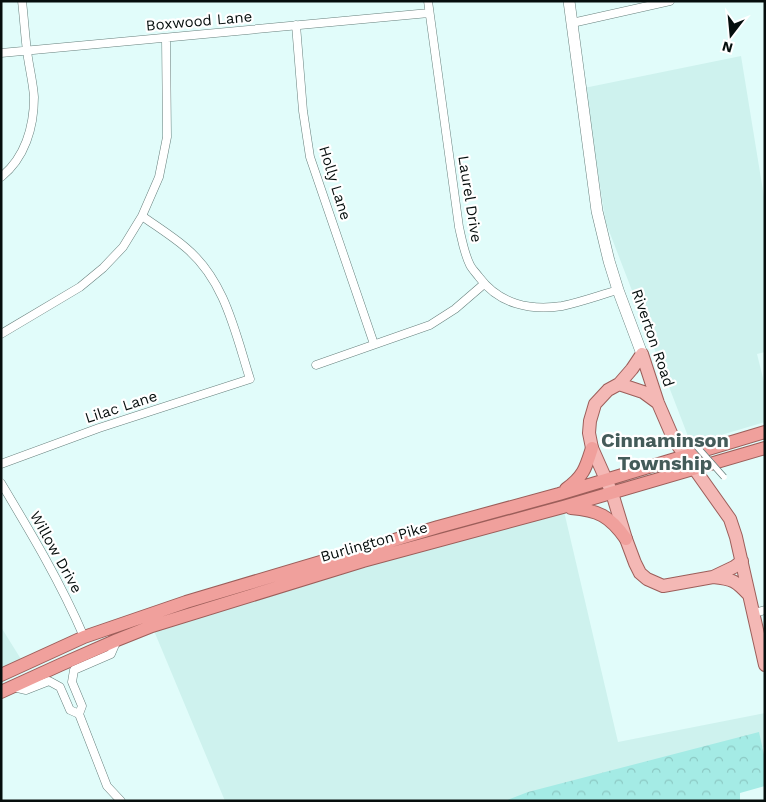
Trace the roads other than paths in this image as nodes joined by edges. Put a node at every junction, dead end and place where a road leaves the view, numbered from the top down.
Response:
1 (22, 1) edge
2 (428, 1) edge
3 (569, 1) edge
4 (670, 1) edge
5 (429, 13) junction
6 (572, 23) junction
7 (296, 25) junction
8 (166, 38) junction
9 (27, 50) junction
10 (1, 53) edge
11 (1, 177) edge
12 (142, 216) junction
13 (484, 284) junction
14 (618, 290) junction
15 (1, 334) edge
16 (374, 344) junction
17 (642, 354) junction
18 (316, 365) dead end
19 (619, 384) junction
20 (658, 403) junction
21 (765, 432) edge
22 (691, 440) dead end
23 (592, 448) junction
24 (765, 448) edge
25 (685, 455) junction
26 (1, 464) edge
27 (695, 469) junction
28 (724, 477) dead end
29 (607, 480) junction
30 (1, 483) edge
31 (612, 493) junction
32 (559, 494) junction
33 (563, 507) junction
34 (626, 539) junction
35 (742, 561) junction
36 (713, 577) junction
37 (749, 595) junction
38 (759, 611) edge
39 (84, 636) junction
40 (118, 640) junction
41 (765, 665) edge
42 (1, 674) edge
43 (6, 690) edge
44 (79, 714) junction
45 (121, 801) edge

1 - 9 street
2 - 5 street, Laurel Drive
3 - 6 main road, Riverton Road
4 - 6 street
5 - 7 street, Boxwood Lane
5 - 13 street, Laurel Drive
6 - 14 main road, Riverton Road
7 - 8 street, Boxwood Lane
7 - 16 street, Holly Lane
8 - 9 street, Boxwood Lane
8 - 12 street
9 - 10 street, Boxwood Lane
9 - 11 street
12 - 15 street
12 - 26 street, Lilac Lane
13 - 14 street, Laurel Drive
13 - 16 street
14 - 17 main road, Riverton Road
16 - 18 street
17 - 19 main road
17 - 20 main road, Riverton Road
19 - 20 main road
19 - 23 main road
20 - 25 main road, Riverton Road
21 - 25 highway, Burlington Pike
22 - 28 street, bridge
23 - 29 main road
23 - 32 highway
24 - 27 highway, Burlington Pike
25 - 27 main road, Riverton Road
25 - 29 highway, Burlington Pike
27 - 31 highway, Burlington Pike
27 - 35 main road, Riverton Road
29 - 31 main road
29 - 32 highway, Burlington Pike
30 - 39 street, Willow Drive
31 - 33 highway, Burlington Pike
31 - 34 main road
32 - 39 highway, Burlington Pike
33 - 34 highway
33 - 40 highway, Burlington Pike
34 - 36 main road
35 - 36 main road
35 - 37 main road, Riverton Road
36 - 37 main road
37 - 38 main road, Riverton Road
38 - 41 main road, Riverton Road
39 - 42 highway, Burlington Pike
40 - 43 highway, Burlington Pike
40 - 44 street
43 - 44 street
44 - 45 street

